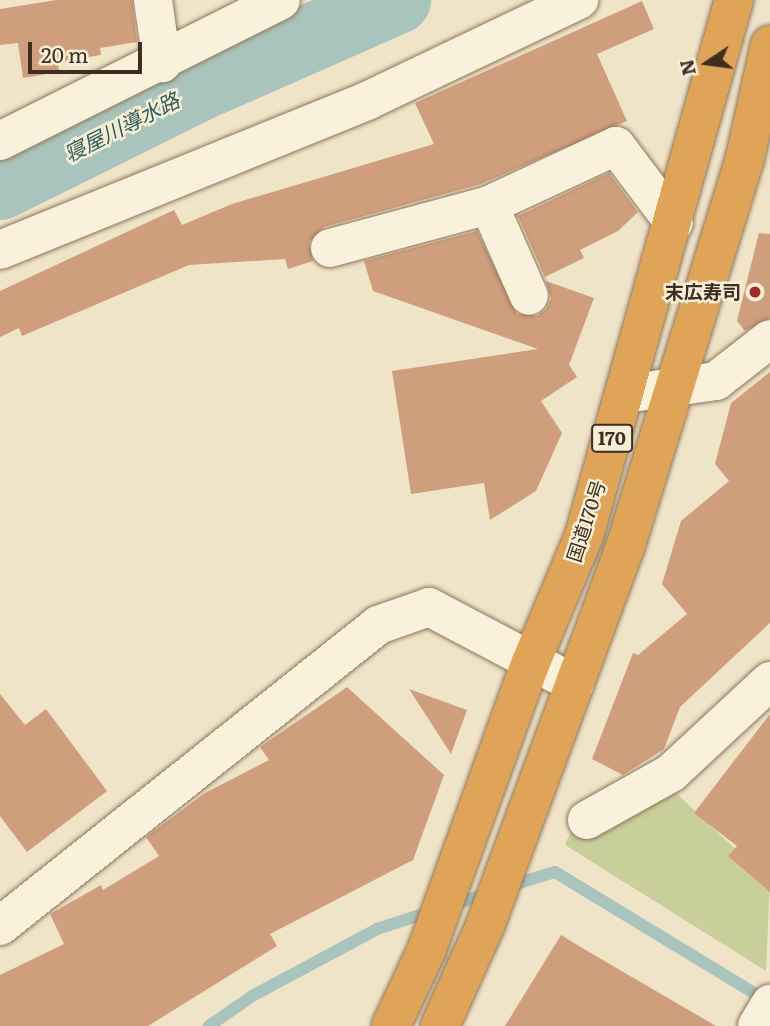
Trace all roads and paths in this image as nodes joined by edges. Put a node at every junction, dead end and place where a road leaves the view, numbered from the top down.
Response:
1 (153, 0) edge
2 (281, 0) edge
3 (579, 0) edge
4 (734, 0) edge
5 (770, 45) edge
6 (162, 63) junction
7 (0, 141) edge
8 (489, 205) junction
9 (674, 223) junction
10 (330, 248) dead end
11 (0, 250) edge
12 (529, 296) dead end
13 (770, 339) edge
14 (675, 388) junction
15 (625, 394) junction
16 (531, 662) junction
17 (770, 681) edge
18 (575, 684) junction
19 (587, 820) dead end
20 (0, 926) edge
21 (770, 1004) edge
22 (391, 1026) edge
23 (440, 1026) edge
24 (757, 1026) edge

1 - 6 street
2 - 6 street
3 - 11 street
4 - 9 highway, 国道170号 / 170
5 - 14 highway, 170
6 - 7 street
8 - 9 street
8 - 10 street
8 - 12 street
9 - 15 highway, 国道170号 / 170
13 - 14 street
14 - 15 street
14 - 18 highway, 170
15 - 16 highway, 国道170号 / 170
16 - 18 street
16 - 20 street
16 - 22 highway, 国道170号 / 170
17 - 19 street
18 - 23 highway, 170
21 - 24 street

